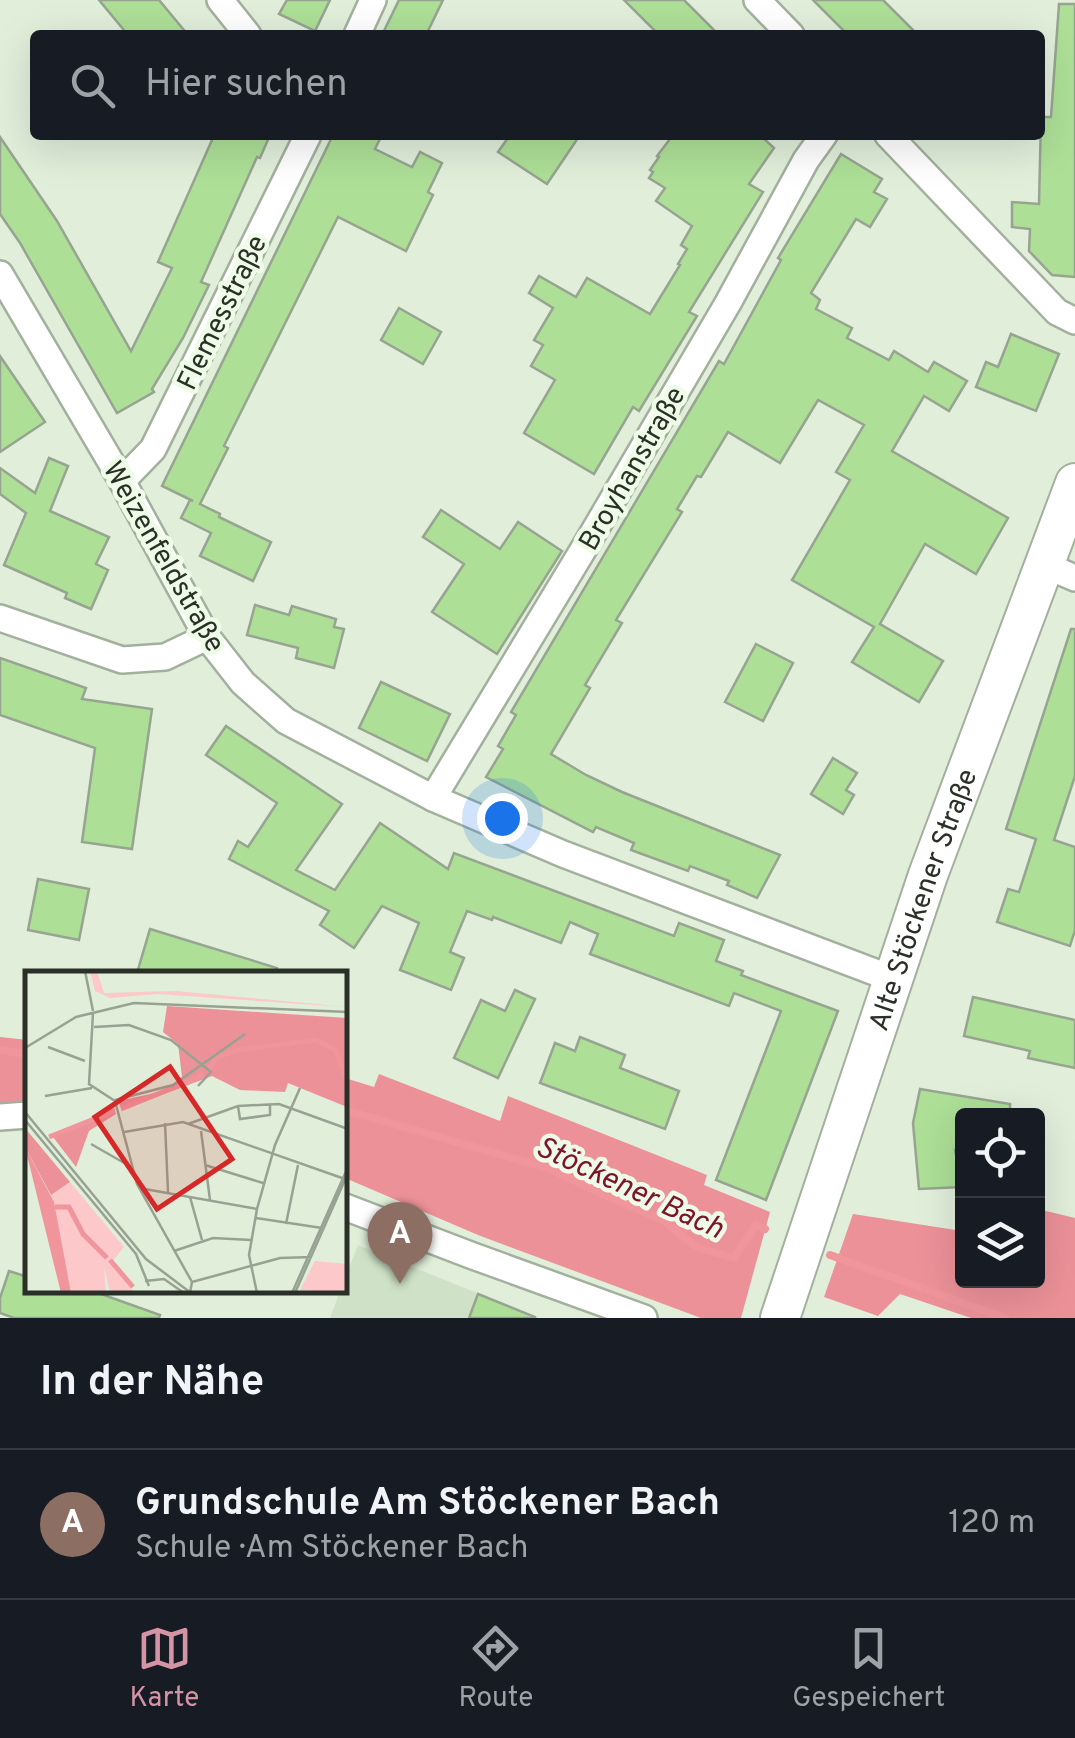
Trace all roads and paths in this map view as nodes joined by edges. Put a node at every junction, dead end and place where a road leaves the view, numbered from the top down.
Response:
1 (220, 0) edge
2 (374, 0) edge
3 (757, 0) edge
4 (244, 30) edge
5 (359, 30) edge
6 (787, 30) edge
7 (306, 140) edge
8 (820, 140) edge
9 (893, 140) edge
10 (0, 274) edge
11 (1075, 321) edge
12 (122, 481) junction
13 (1075, 483) edge
14 (1060, 572) edge
15 (0, 618) edge
16 (207, 638) junction
17 (434, 798) junction
18 (893, 979) junction
19 (25, 1115) edge
20 (0, 1117) edge
21 (348, 1208) edge
22 (644, 1318) edge
23 (780, 1318) edge

1 - 4 street
2 - 5 street
3 - 6 street
7 - 12 street, Flemesstraße
8 - 17 street, Broyhanstraße
9 - 11 street
10 - 12 street, Weizenfeldstraße
12 - 16 street, Weizenfeldstraße
13 - 14 street, Alte Stöckener Straße
14 - 18 street, Alte Stöckener Straße
15 - 16 street
16 - 17 street, Weizenfeldstraße
17 - 18 street, Weizenfeldstraße
18 - 23 street, Alte Stöckener Straße
19 - 20 street
21 - 22 street

